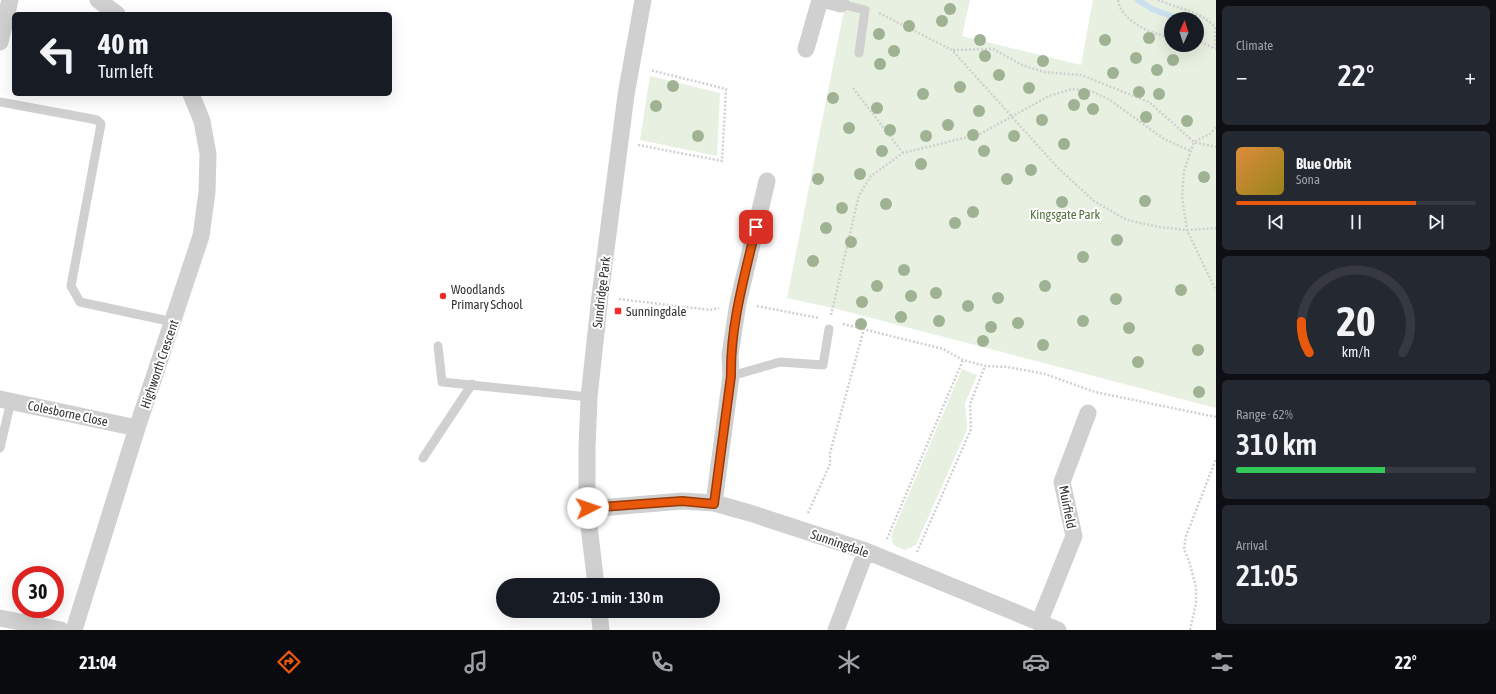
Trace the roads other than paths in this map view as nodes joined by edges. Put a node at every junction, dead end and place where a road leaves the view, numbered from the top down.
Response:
1 (10, 0) edge
2 (98, 0) edge
3 (643, 0) edge
4 (820, 0) edge
5 (834, 2) edge
6 (114, 12) edge
7 (1, 37) edge
8 (806, 48) dead end
9 (859, 53) dead end
10 (192, 96) edge
11 (0, 102) edge
12 (767, 181) dead end
13 (173, 322) junction
14 (829, 325) road end
15 (438, 346) dead end
16 (731, 376) junction
17 (472, 384) junction
18 (590, 397) junction
19 (6, 400) edge
20 (1088, 413) dead end
21 (137, 428) junction
22 (0, 448) edge
23 (423, 458) dead end
24 (714, 504) junction
25 (588, 508) junction
26 (873, 554) junction
27 (595, 578) edge
28 (600, 618) edge
29 (4, 622) edge
30 (1039, 623) junction
31 (61, 630) edge
32 (74, 630) edge
33 (601, 630) edge
34 (836, 630) edge
35 (1058, 630) edge

1 - 7 street
2 - 6 street
3 - 18 street, Sundridge Park
4 - 8 street
5 - 9 lane
10 - 13 street, Highworth Crescent
11 - 13 lane
12 - 16 street
13 - 21 street, Highworth Crescent
14 - 16 lane
15 - 17 lane
16 - 24 street
17 - 18 lane
17 - 23 lane
18 - 25 street, Sundridge Park
19 - 21 street, Colesborne Close
19 - 22 lane
20 - 30 street, Muirfield
21 - 32 street, Highworth Crescent
24 - 25 street, Sunningdale
24 - 26 street, Sunningdale
25 - 27 street, Sundridge Park
26 - 30 street, Sunningdale
26 - 34 street
28 - 33 street
29 - 31 street
30 - 35 street, Sunningdale

